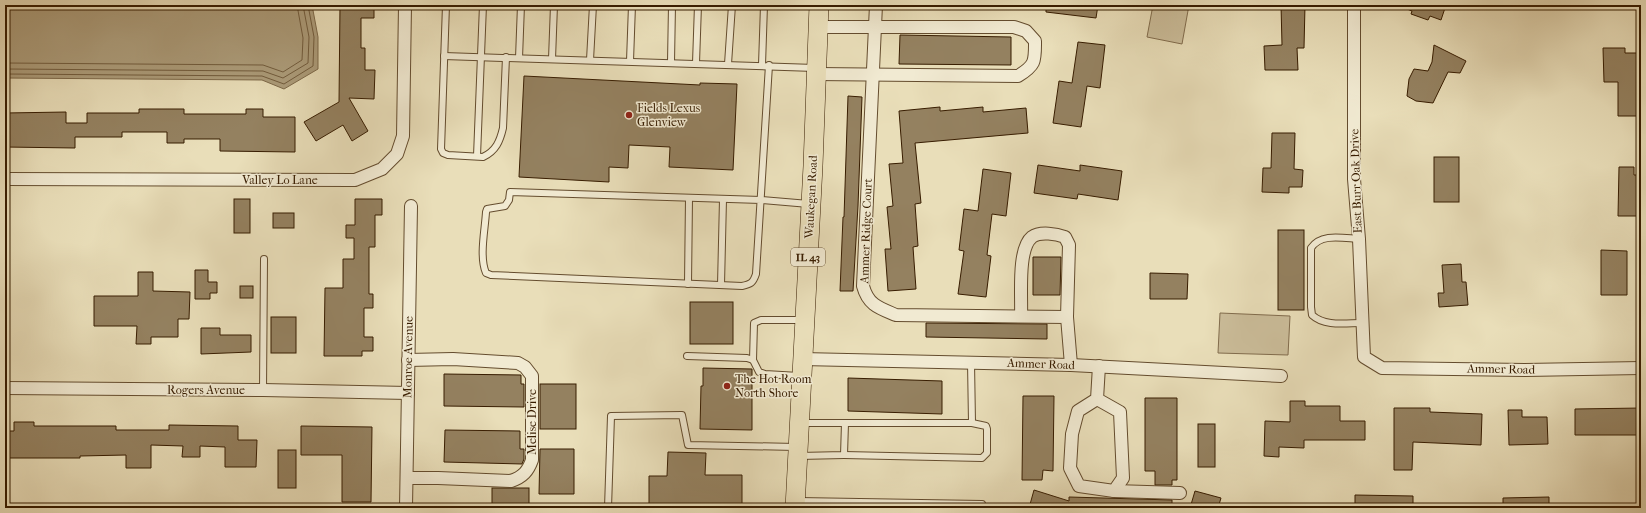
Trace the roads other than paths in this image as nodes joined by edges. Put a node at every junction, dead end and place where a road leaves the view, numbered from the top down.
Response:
1 (405, 5) edge
2 (446, 5) edge
3 (483, 5) edge
4 (521, 5) edge
5 (554, 5) edge
6 (592, 5) edge
7 (632, 5) edge
8 (672, 5) edge
9 (698, 5) edge
10 (732, 5) edge
11 (764, 5) edge
12 (819, 5) edge
13 (876, 5) edge
14 (1354, 5) edge
15 (876, 26) junction
16 (818, 27) junction
17 (444, 56) junction
18 (481, 57) junction
19 (506, 58) junction
20 (519, 58) junction
21 (552, 59) junction
22 (590, 60) junction
23 (630, 61) junction
24 (671, 62) junction
25 (696, 63) junction
26 (728, 64) junction
27 (762, 65) junction
28 (769, 66) junction
29 (816, 71) junction
30 (872, 75) junction
31 (477, 156) junction
32 (5, 179) edge
33 (689, 198) junction
34 (723, 199) junction
35 (761, 200) junction
36 (811, 204) junction
37 (410, 206) dead end
38 (1359, 239) junction
39 (264, 259) dead end
40 (688, 284) junction
41 (721, 285) junction
42 (1021, 316) junction
43 (1068, 317) junction
44 (804, 320) junction
45 (1362, 323) junction
46 (687, 356) dead end
47 (1364, 357) joint
48 (408, 360) junction
49 (754, 360) junction
50 (971, 362) junction
51 (1071, 365) junction
52 (1099, 366) junction
53 (802, 368) junction
54 (1641, 368) edge
55 (1281, 376) dead end
56 (5, 388) edge
57 (263, 390) junction
58 (408, 393) junction
59 (1097, 399) junction
60 (799, 423) junction
61 (845, 423) junction
62 (972, 423) junction
63 (798, 452) junction
64 (844, 455) junction
65 (407, 478) junction
66 (1114, 491) junction
67 (1180, 493) dead end
68 (795, 504) edge
69 (406, 508) edge
70 (608, 508) edge
71 (982, 508) edge

1 - 32 street, Valley Lo Lane
2 - 17 lane
3 - 18 lane
4 - 20 lane
5 - 21 lane
6 - 22 lane
7 - 23 lane
8 - 24 lane
9 - 25 lane
10 - 26 lane
11 - 27 lane
12 - 16 main road, Waukegan Road / IL 43
13 - 15 street, Ammer Ridge Court
14 - 38 street, East Burr Oak Drive
15 - 16 street
15 - 30 street, Ammer Ridge Court
15 - 30 street
16 - 29 main road, Waukegan Road / IL 43
17 - 18 lane
17 - 31 lane
18 - 19 lane
18 - 31 lane
19 - 20 lane
19 - 31 lane
20 - 21 lane
21 - 22 lane
22 - 23 lane
23 - 24 lane
24 - 25 lane
25 - 26 lane
26 - 27 lane
27 - 28 lane
28 - 29 lane
28 - 35 lane
29 - 30 street
29 - 36 main road, Waukegan Road / IL 43
30 - 42 street, Ammer Ridge Court
33 - 34 lane
33 - 40 lane
33 - 40 lane
34 - 35 lane
34 - 41 lane
35 - 36 lane
35 - 41 lane
36 - 44 main road, Waukegan Road / IL 43
37 - 48 street, Monroe Avenue
38 - 45 street, East Burr Oak Drive
38 - 45 lane
39 - 57 lane
40 - 41 lane
42 - 43 street, Ammer Ridge Court
42 - 43 street
43 - 51 street
44 - 49 lane
44 - 53 main road, Waukegan Road / IL 43
45 - 47 street, East Burr Oak Drive
46 - 49 lane
47 - 54 street, Ammer Road
48 - 58 street, Monroe Avenue
48 - 65 street, Melise Drive
49 - 53 lane
50 - 51 street, Ammer Road
50 - 53 street, Ammer Road
50 - 62 lane
51 - 52 street, Ammer Road
52 - 55 street, Ammer Road
52 - 59 street
53 - 60 main road, Waukegan Road / IL 43
56 - 57 street, Rogers Avenue
57 - 58 street, Rogers Avenue
58 - 65 street, Monroe Avenue
59 - 66 street
59 - 66 street
60 - 61 lane
60 - 63 main road, Waukegan Road / IL 43
61 - 62 lane
61 - 64 lane
62 - 64 lane
63 - 64 lane
63 - 68 main road, Waukegan Road / IL 43
63 - 70 lane
65 - 69 street, Monroe Avenue
66 - 67 street
68 - 71 lane

